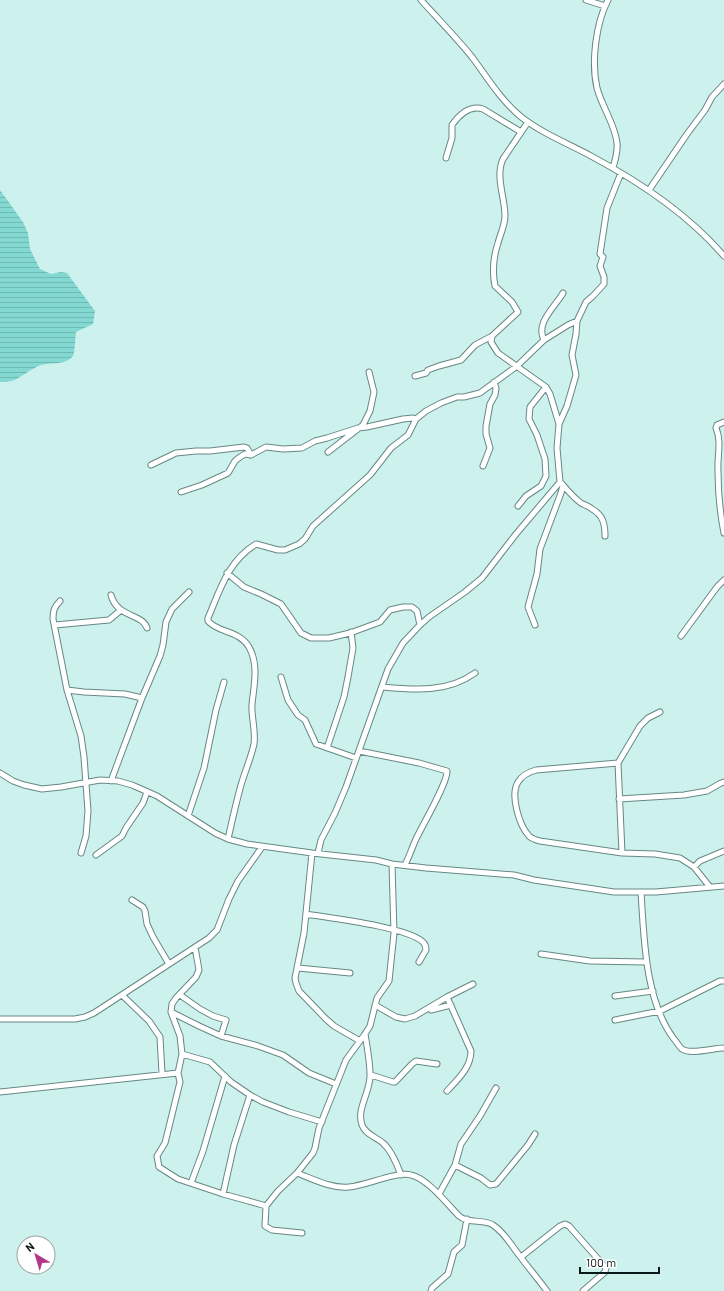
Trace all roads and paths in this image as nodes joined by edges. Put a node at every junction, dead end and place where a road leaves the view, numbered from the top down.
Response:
1 (421, 0) edge
2 (586, 0) edge
3 (608, 0) edge
4 (605, 6) junction
5 (724, 84) edge
6 (528, 122) junction
7 (521, 132) junction
8 (446, 158) dead end
9 (613, 168) junction
10 (621, 173) junction
11 (649, 190) junction
12 (724, 256) edge
13 (563, 293) dead end
14 (577, 321) junction
15 (492, 336) junction
16 (544, 340) junction
17 (517, 366) junction
18 (369, 372) dead end
19 (415, 376) dead end
20 (494, 382) junction
21 (546, 388) junction
22 (416, 419) junction
23 (724, 422) edge
24 (558, 424) junction
25 (358, 428) junction
26 (328, 452) dead end
27 (251, 455) junction
28 (151, 465) dead end
29 (482, 466) dead end
30 (562, 484) junction
31 (181, 492) dead end
32 (518, 506) dead end
33 (724, 533) edge
34 (605, 536) dead end
35 (227, 573) junction
36 (724, 580) edge
37 (189, 592) dead end
38 (111, 595) dead end
39 (60, 601) dead end
40 (122, 610) junction
41 (55, 625) junction
42 (420, 625) junction
43 (534, 625) dead end
44 (147, 628) dead end
45 (351, 632) junction
46 (681, 636) dead end
47 (475, 673) dead end
48 (281, 677) dead end
49 (224, 682) dead end
50 (382, 687) junction
51 (67, 690) junction
52 (142, 698) junction
53 (660, 712) dead end
54 (327, 748) junction
55 (358, 751) junction
56 (356, 758) junction
57 (618, 763) junction
58 (0, 773) edge
59 (85, 781) junction
60 (111, 781) junction
61 (724, 782) edge
62 (147, 792) junction
63 (619, 799) junction
64 (188, 816) junction
65 (228, 839) junction
66 (262, 847) junction
67 (724, 851) edge
68 (82, 853) dead end
69 (315, 853) junction
70 (622, 853) junction
71 (96, 855) dead end
72 (392, 864) junction
73 (405, 865) junction
74 (694, 867) junction
75 (724, 886) edge
76 (710, 887) junction
77 (641, 892) junction
78 (132, 900) dead end
79 (306, 914) junction
80 (394, 929) junction
81 (195, 947) junction
82 (541, 954) dead end
83 (419, 962) dead end
84 (646, 962) junction
85 (169, 964) junction
86 (298, 968) junction
87 (350, 973) dead end
88 (724, 981) edge
89 (473, 984) dead end
90 (653, 991) junction
91 (122, 995) junction
92 (180, 995) junction
93 (615, 996) dead end
94 (447, 997) junction
95 (375, 1005) junction
96 (451, 1005) junction
97 (171, 1012) junction
98 (422, 1012) junction
99 (660, 1012) junction
100 (0, 1019) edge
101 (615, 1020) dead end
102 (365, 1034) junction
103 (221, 1036) junction
104 (360, 1041) junction
105 (724, 1048) edge
106 (182, 1054) junction
107 (436, 1064) dead end
108 (178, 1073) junction
109 (162, 1074) junction
110 (371, 1075) junction
111 (225, 1076) junction
112 (336, 1084) junction
113 (496, 1088) dead end
114 (447, 1091) dead end
115 (0, 1092) edge
116 (250, 1095) junction
117 (322, 1122) junction
118 (535, 1134) dead end
119 (455, 1165) junction
120 (296, 1173) junction
121 (401, 1175) junction
122 (191, 1183) junction
123 (223, 1194) junction
124 (439, 1194) junction
125 (266, 1206) junction
126 (467, 1219) junction
127 (302, 1233) dead end
128 (521, 1257) junction
129 (545, 1289) edge
130 (431, 1291) edge
131 (538, 1291) edge
132 (583, 1291) edge

1 - 6 street
2 - 4 street
3 - 4 street
4 - 9 street
5 - 11 street
6 - 7 street
6 - 9 street
7 - 8 street
7 - 15 street
9 - 10 street
10 - 11 street
10 - 14 street
11 - 12 street
13 - 16 street
14 - 16 street
14 - 24 street
15 - 17 street
15 - 19 street
16 - 17 street
17 - 20 street
17 - 21 street
18 - 25 street
20 - 22 street
20 - 29 street
21 - 24 street
21 - 32 street
22 - 25 street
22 - 35 street
23 - 33 street
24 - 30 street
25 - 26 street
25 - 27 street
27 - 28 street
27 - 31 street
30 - 34 street
30 - 42 street
30 - 43 street
35 - 45 street
35 - 65 street
36 - 46 street
37 - 52 street
38 - 40 street
39 - 41 street
40 - 41 street
40 - 44 street
41 - 51 street
42 - 45 street
42 - 50 street
45 - 54 street
47 - 50 street
48 - 54 street
49 - 64 street
50 - 55 street
51 - 52 street
51 - 59 street
52 - 60 street
53 - 57 street
54 - 56 street
55 - 56 street
55 - 73 street
56 - 69 street
57 - 63 street
57 - 70 street
58 - 59 street
59 - 60 street
59 - 68 street
60 - 62 street
61 - 63 street
62 - 64 street
62 - 71 street
63 - 70 street
64 - 65 street
65 - 66 street
66 - 69 street
66 - 81 street
67 - 74 street
69 - 72 street
69 - 79 street
70 - 74 street
72 - 73 street
72 - 80 street
73 - 77 street
74 - 76 street
75 - 76 street
76 - 77 street
77 - 84 street
78 - 85 street
79 - 80 street
79 - 86 street
80 - 83 street
80 - 95 street
81 - 85 street
81 - 92 street
82 - 84 street
84 - 90 street
85 - 91 street
86 - 87 street
86 - 104 street
88 - 99 street
89 - 94 street
90 - 93 street
90 - 99 street
91 - 100 street
91 - 109 street
92 - 97 street
92 - 103 street
94 - 96 street
94 - 98 street
95 - 98 street
95 - 102 street
96 - 98 street
96 - 114 street
97 - 103 street
97 - 106 street
99 - 101 street
99 - 105 street
102 - 104 street
102 - 110 street
103 - 112 street
104 - 112 street
106 - 108 street
106 - 111 street
107 - 110 street
108 - 109 street
108 - 122 street
109 - 115 street
110 - 121 street
111 - 116 street
111 - 122 street
112 - 117 street
113 - 119 street
116 - 117 street
116 - 123 street
117 - 120 street
118 - 119 street
119 - 124 street
120 - 121 street
120 - 125 street
121 - 124 street
122 - 123 street
123 - 125 street
124 - 126 street
125 - 127 street
126 - 128 street
126 - 130 street
128 - 129 street
128 - 132 street
129 - 131 street

